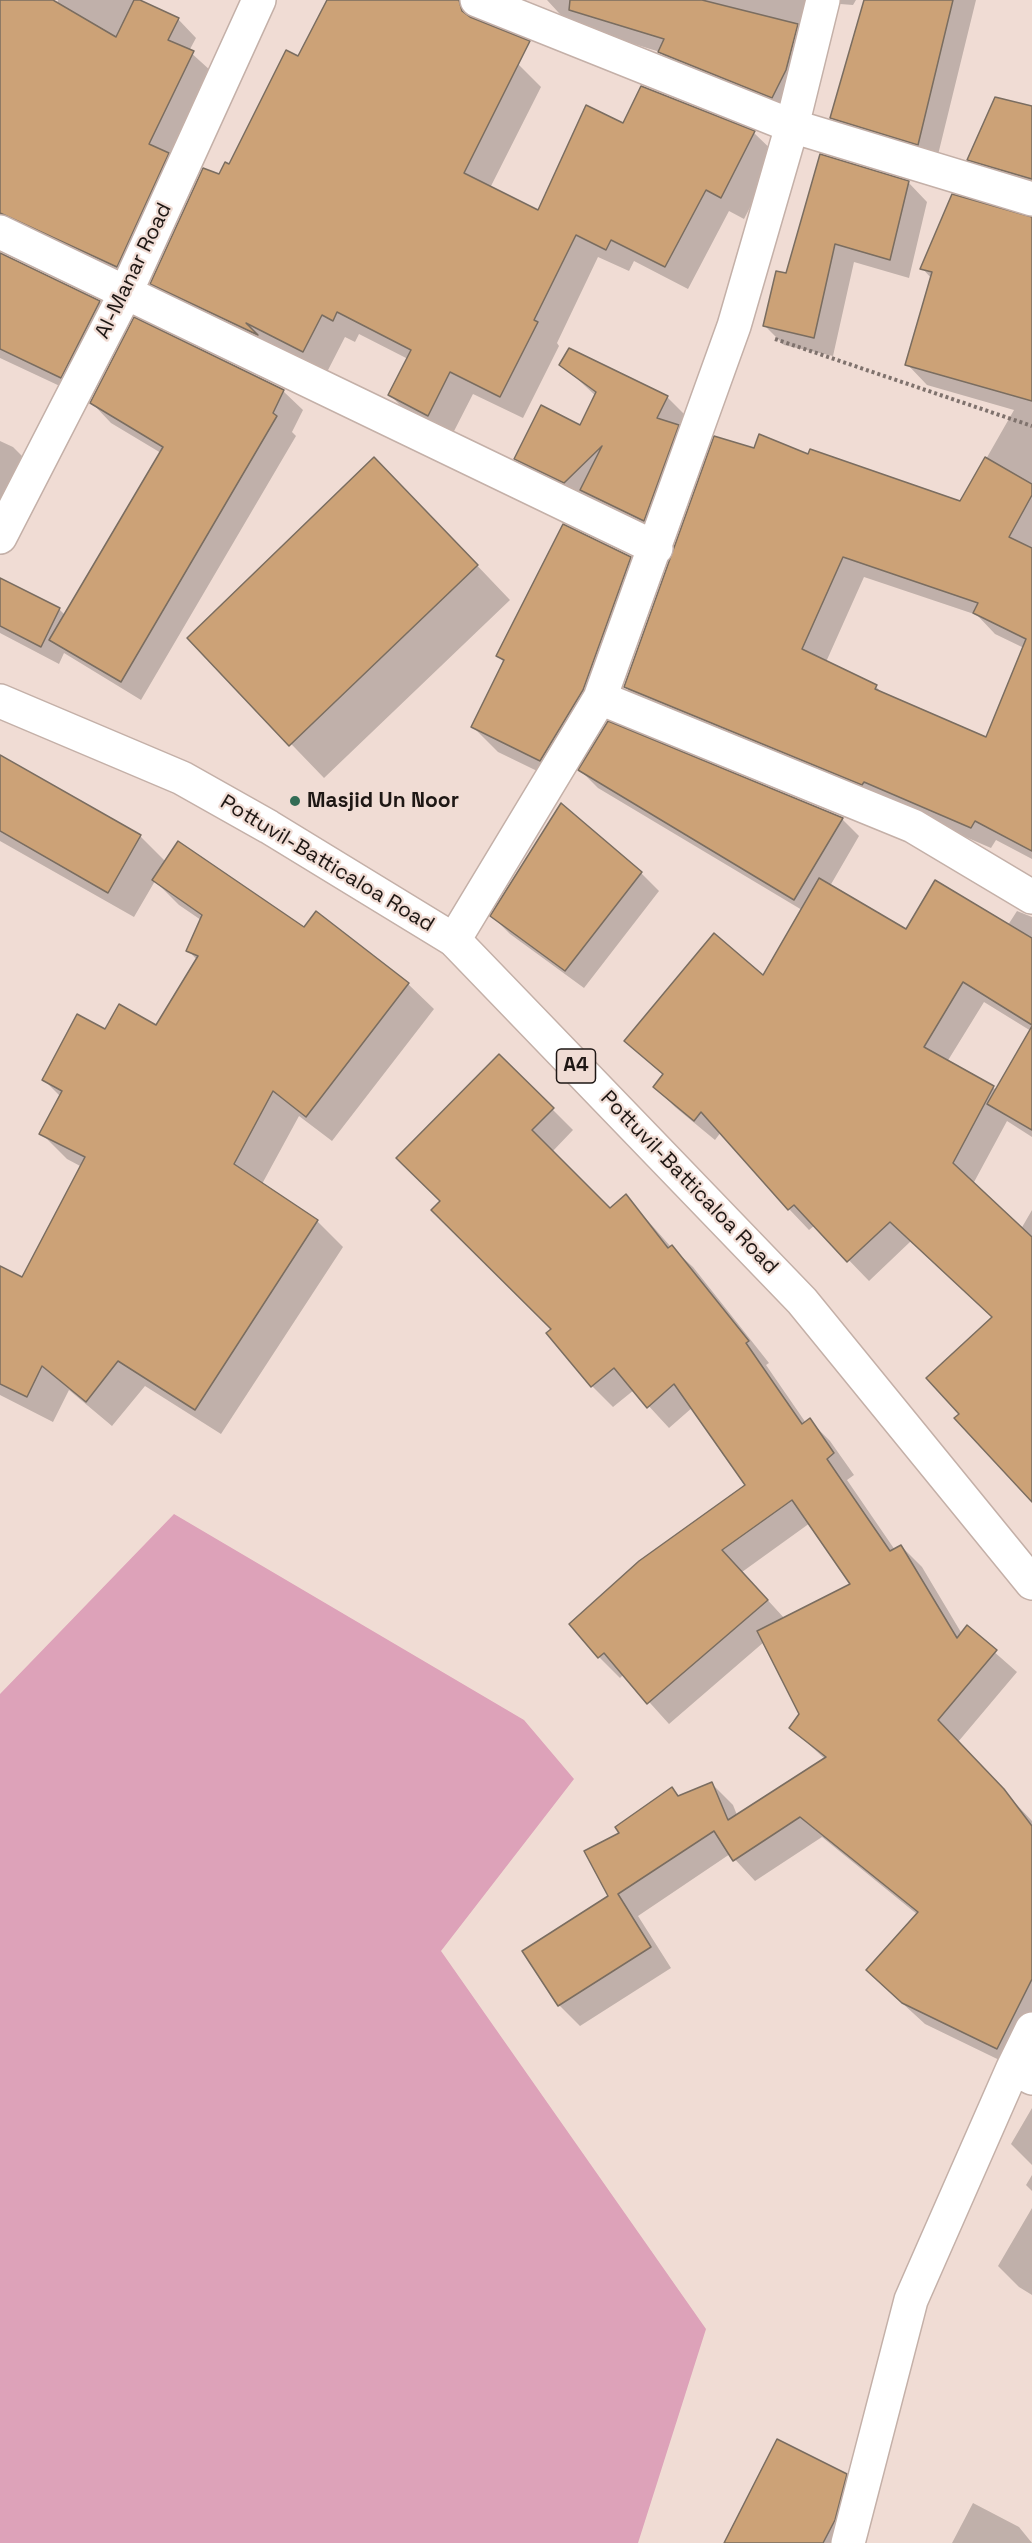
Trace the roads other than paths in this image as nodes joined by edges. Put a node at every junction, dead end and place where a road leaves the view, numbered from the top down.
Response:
1 (260, 0) edge
2 (477, 0) edge
3 (823, 0) edge
4 (792, 126) junction
5 (1032, 199) edge
6 (0, 232) edge
7 (125, 294) junction
8 (0, 537) edge
9 (656, 548) junction
10 (600, 698) junction
11 (0, 701) edge
12 (1032, 897) edge
13 (454, 940) junction
14 (1032, 1583) edge
15 (1032, 2029) edge
16 (1023, 2073) edge
17 (848, 2543) edge

1 - 7 main road, Al-Manar Road
2 - 4 main road
3 - 4 main road
4 - 5 main road
4 - 9 main road
6 - 7 main road
7 - 8 main road, Al-Manar Road
7 - 9 main road
9 - 10 main road
10 - 12 main road
10 - 13 main road
11 - 13 main road, Pottuvil-Batticaloa Road / A4
13 - 14 main road, Pottuvil-Batticaloa Road / A4
15 - 16 main road
16 - 17 main road

